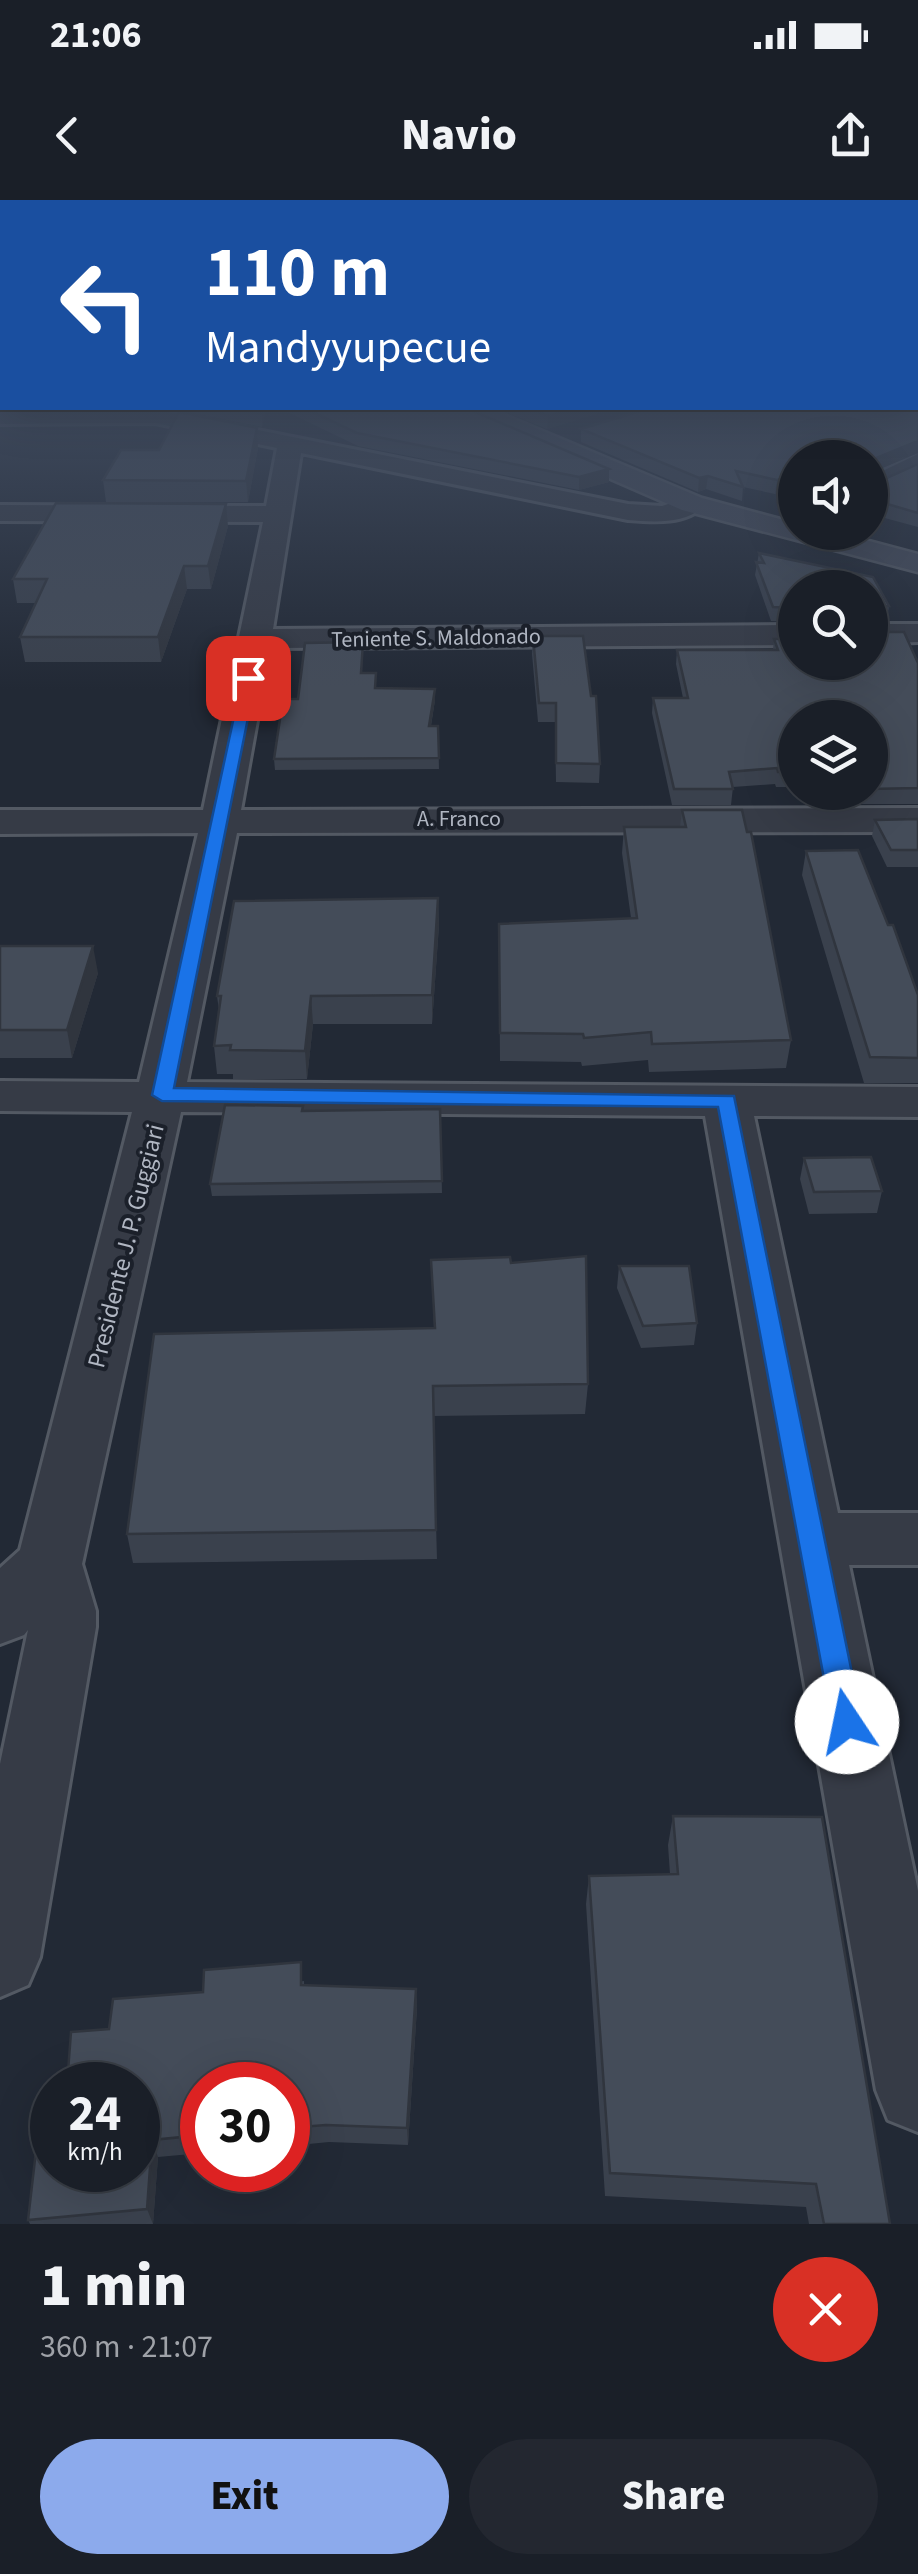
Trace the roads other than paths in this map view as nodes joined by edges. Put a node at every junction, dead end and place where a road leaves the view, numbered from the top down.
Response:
1 (281, 500) edge
2 (570, 500) edge
3 (684, 500) edge
4 (692, 504) junction
5 (0, 514) edge
6 (279, 514) junction
7 (778, 525) edge
8 (870, 550) edge
9 (918, 563) edge
10 (778, 634) edge
11 (888, 634) edge
12 (918, 634) edge
13 (256, 639) junction
14 (220, 820) junction
15 (918, 820) edge
16 (0, 822) edge
17 (162, 1095) junction
18 (0, 1096) edge
19 (727, 1100) junction
20 (918, 1102) edge
21 (812, 1539) junction
22 (918, 1539) edge
23 (25, 1565) edge
24 (0, 1615) edge
25 (0, 1957) edge
26 (918, 2090) edge

1 - 6 street, Presidente J. P. Guggiari
2 - 4 street
3 - 4 street
4 - 7 street
5 - 6 street
6 - 13 street, Presidente J. P. Guggiari
8 - 9 street
10 - 13 street, Teniente S. Maldonado
11 - 12 street
13 - 14 street, Presidente J. P. Guggiari
14 - 15 street, A. Franco
14 - 16 street, A. Franco
14 - 17 street, Presidente J. P. Guggiari
17 - 18 street
17 - 19 street
17 - 23 street, Presidente J. P. Guggiari
19 - 20 street
19 - 21 street
21 - 22 street
21 - 26 street
23 - 24 street
23 - 25 street

